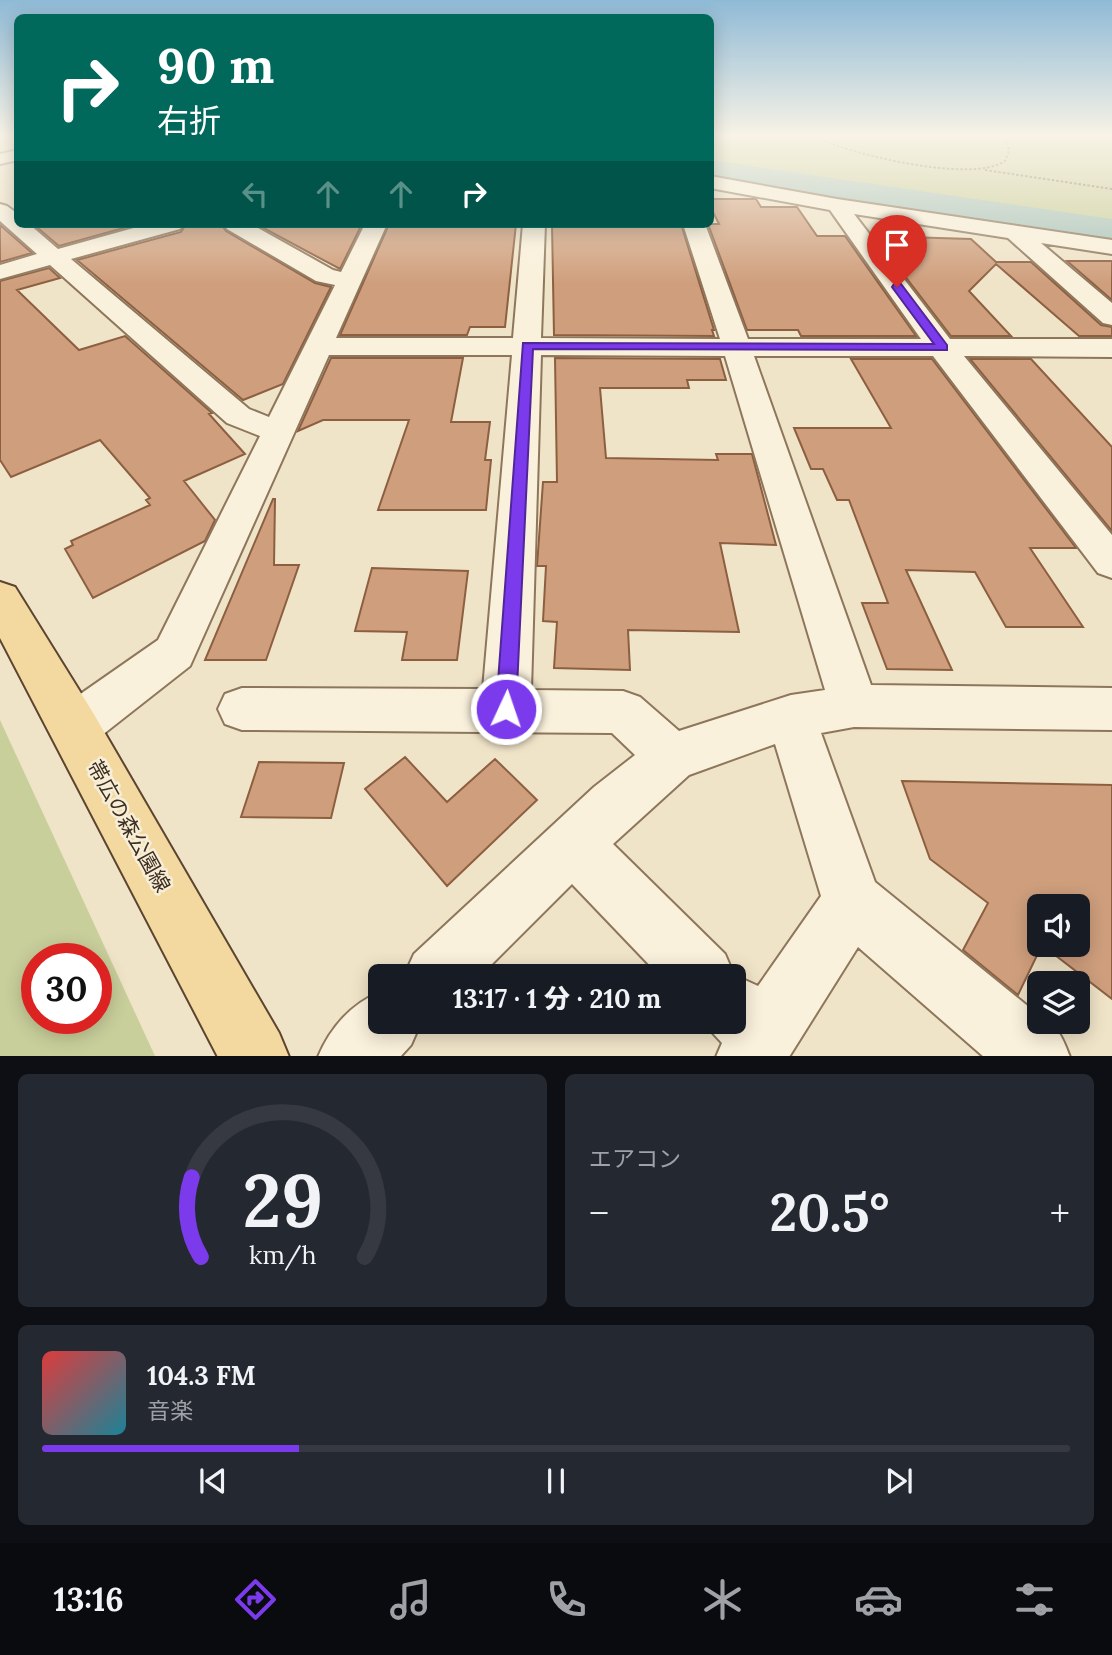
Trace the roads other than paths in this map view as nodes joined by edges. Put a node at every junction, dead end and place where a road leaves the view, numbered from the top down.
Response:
1 (723, 184) edge
2 (837, 205) junction
3 (0, 210) edge
4 (14, 222) edge
5 (22, 228) edge
6 (158, 228) edge
7 (242, 228) edge
8 (374, 228) edge
9 (534, 228) edge
10 (695, 228) edge
11 (1016, 233) junction
12 (1112, 247) edge
13 (56, 256) junction
14 (0, 272) edge
15 (348, 281) junction
16 (1112, 317) edge
17 (528, 345) junction
18 (319, 346) junction
19 (737, 347) junction
20 (942, 348) junction
21 (1112, 348) edge
22 (276, 431) junction
23 (1112, 563) edge
24 (0, 597) edge
25 (854, 706) junction
26 (243, 709) dead end
27 (506, 709) junction
28 (1112, 709) edge
29 (791, 717) junction
30 (74, 727) junction
31 (672, 757) junction
32 (573, 844) junction
33 (852, 902) junction
34 (448, 964) edge
35 (692, 964) edge
36 (749, 1033) edge
37 (375, 1034) edge
38 (255, 1056) edge
39 (352, 1056) edge
40 (1037, 1056) edge

1 - 2 street
2 - 11 street
2 - 20 street
3 - 4 street
5 - 13 street
6 - 13 street
7 - 15 street
8 - 15 street
9 - 17 street
10 - 19 street
11 - 12 street
11 - 16 street
13 - 14 street
13 - 22 street
15 - 18 street
17 - 18 street
17 - 19 street
17 - 27 street
18 - 22 street
19 - 20 street
19 - 25 street
20 - 21 street
20 - 23 street
22 - 30 street
24 - 30 main road, 帯広の森公園線
25 - 28 street
25 - 29 street
26 - 27 street
27 - 31 street
29 - 31 street
29 - 33 street
30 - 38 main road, 帯広の森公園線
31 - 32 street
32 - 34 street
32 - 35 street
33 - 36 street
33 - 40 street
37 - 39 street

